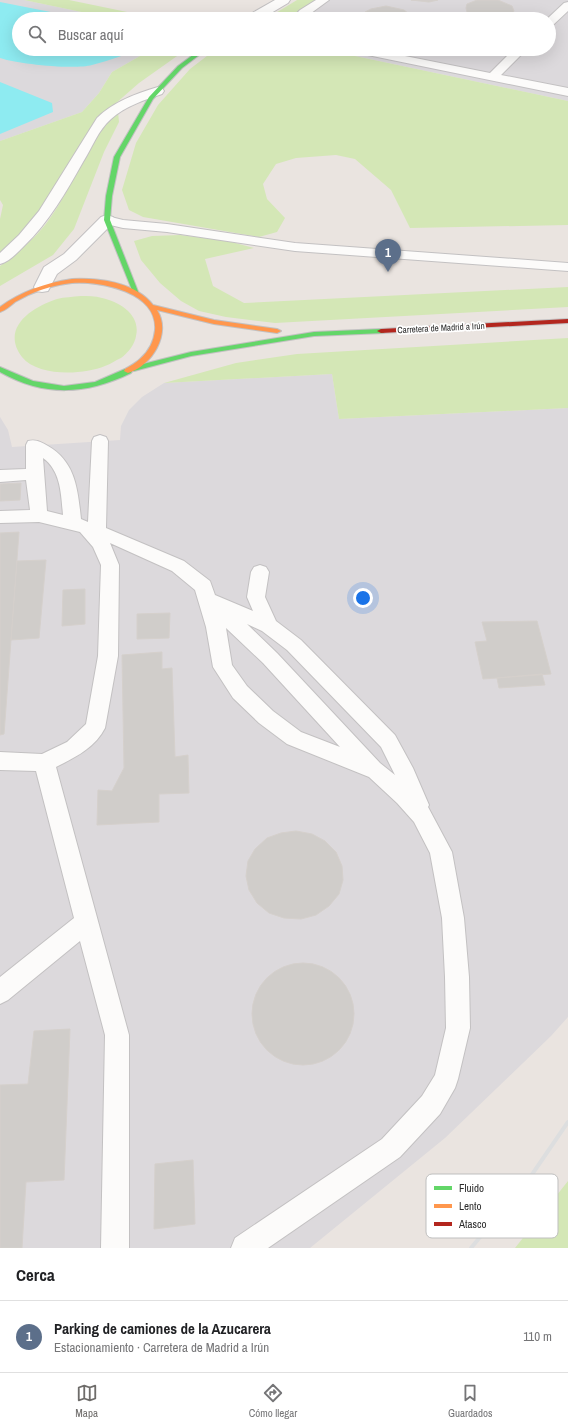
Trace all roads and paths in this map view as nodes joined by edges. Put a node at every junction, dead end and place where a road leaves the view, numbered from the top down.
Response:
1 (284, 0) edge
2 (324, 0) edge
3 (568, 5) edge
4 (264, 12) edge
5 (304, 12) edge
6 (556, 16) edge
7 (195, 56) edge
8 (388, 56) edge
9 (514, 56) edge
10 (492, 77) junction
11 (158, 91) junction
12 (568, 92) edge
13 (107, 220) junction
14 (0, 260) edge
15 (568, 267) edge
16 (42, 287) junction
17 (24, 294) junction
18 (136, 294) junction
19 (0, 304) edge
20 (152, 306) junction
21 (0, 310) edge
22 (568, 321) edge
23 (314, 334) junction
24 (134, 368) junction
25 (0, 369) edge
26 (100, 441) dead end
27 (35, 474) junction
28 (0, 476) edge
29 (39, 516) junction
30 (0, 517) edge
31 (84, 527) junction
32 (260, 572) dead end
33 (207, 598) junction
34 (268, 626) junction
35 (0, 761) edge
36 (44, 763) junction
37 (376, 770) junction
38 (422, 815) junction
39 (86, 922) junction
40 (0, 992) edge
41 (115, 1248) edge
42 (245, 1248) edge

1 - 4 street
2 - 5 lane
3 - 6 lane
7 - 11 main road
8 - 10 lane
9 - 10 lane
10 - 12 lane
11 - 13 main road
11 - 14 lane
13 - 15 lane
13 - 16 street
13 - 18 main road
16 - 17 main road
16 - 18 main road
17 - 19 main road
17 - 21 main road
18 - 20 main road
20 - 23 main road
20 - 24 main road
22 - 23 main road, Carretera de Madrid a Irún
23 - 24 main road
24 - 25 main road
26 - 31 lane
27 - 28 lane
27 - 29 lane
27 - 31 lane
29 - 30 lane
29 - 31 lane
31 - 33 lane
31 - 36 lane
32 - 34 lane
33 - 34 lane
33 - 37 lane
33 - 37 lane
34 - 38 lane
35 - 36 lane
36 - 39 lane
37 - 38 lane
38 - 42 lane
39 - 40 lane
39 - 41 lane

